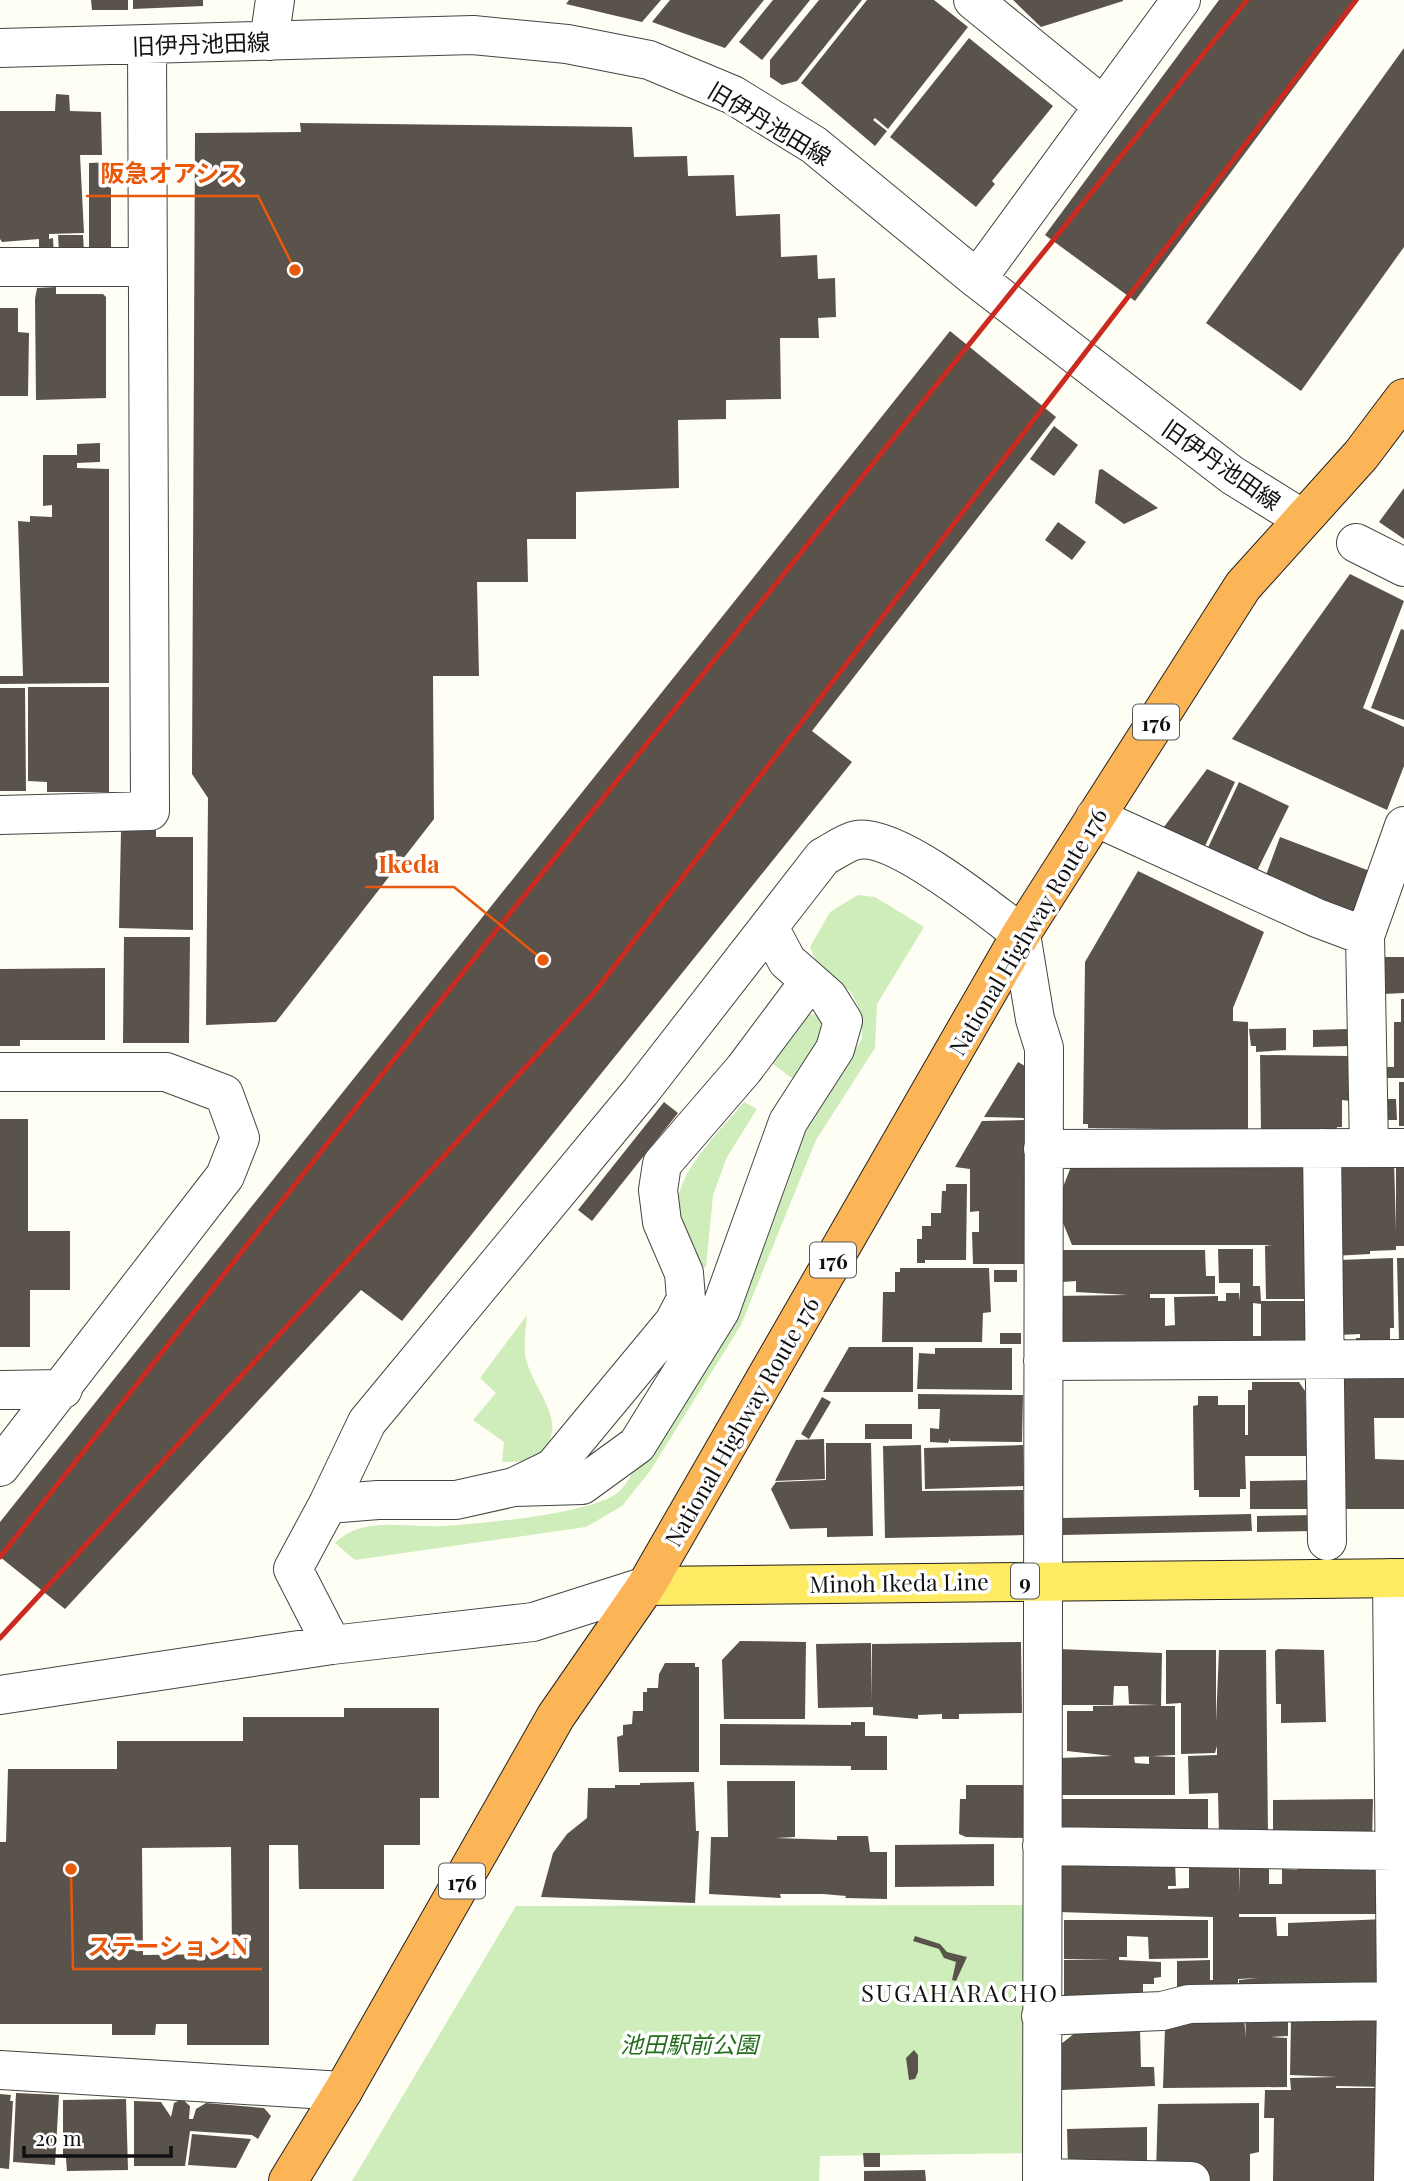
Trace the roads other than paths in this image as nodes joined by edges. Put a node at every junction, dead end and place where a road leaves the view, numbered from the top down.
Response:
1 (275, 0) edge
2 (973, 0) edge
3 (1181, 0) edge
4 (269, 41) junction
5 (147, 44) junction
6 (0, 48) edge
7 (1102, 106) junction
8 (0, 267) edge
9 (147, 267) junction
10 (977, 279) junction
11 (1404, 398) edge
12 (1301, 518) junction
13 (1356, 543) dead end
14 (1404, 567) edge
15 (0, 815) edge
16 (1095, 817) junction
17 (1404, 827) edge
18 (769, 927) junction
19 (1021, 934) junction
20 (1365, 936) junction
21 (810, 982) junction
22 (0, 1072) edge
23 (1322, 1148) junction
24 (1387, 1148) edge
25 (1043, 1149) junction
26 (1404, 1359) edge
27 (1325, 1360) junction
28 (1043, 1361) junction
29 (63, 1389) junction
30 (0, 1390) edge
31 (0, 1467) edge
32 (514, 1487) junction
33 (328, 1504) junction
34 (1328, 1541) dead end
35 (1398, 1578) edge
36 (1042, 1580) junction
37 (646, 1586) junction
38 (331, 1645) junction
39 (4, 1697) edge
40 (1042, 1846) junction
41 (1393, 1851) junction
42 (1400, 2001) edge
43 (1041, 2016) junction
44 (0, 2070) edge
45 (343, 2091) junction
46 (1042, 2180) edge
47 (288, 2181) edge
48 (1191, 2181) edge
49 (1393, 2181) edge

1 - 4 street
2 - 7 street
3 - 7 street
4 - 5 street, 旧伊丹池田線
4 - 10 street, 旧伊丹池田線
5 - 6 street, 旧伊丹池田線
5 - 9 street
7 - 10 street
8 - 9 street
9 - 15 street
10 - 12 street, 旧伊丹池田線
11 - 12 highway, National Highway Route 176 / 176
12 - 16 highway, National Highway Route 176 / 176
13 - 14 street
16 - 19 highway, National Highway Route 176 / 176
16 - 20 street
17 - 20 street
18 - 19 street
18 - 21 street
18 - 33 street
19 - 25 street
19 - 37 highway, National Highway Route 176 / 176
20 - 24 street
21 - 32 street
21 - 32 street
22 - 29 street
23 - 24 street
23 - 25 street
23 - 27 street
25 - 28 street
26 - 27 street
27 - 28 street
27 - 34 street
28 - 36 street
29 - 30 street
29 - 31 street
32 - 33 street
33 - 38 street
35 - 36 main road, Minoh Ikeda Line / 9
35 - 41 street
36 - 37 main road, Minoh Ikeda Line / 9
36 - 40 street
37 - 38 street
37 - 45 highway, National Highway Route 176 / 176
38 - 39 street
40 - 41 street
40 - 43 street
41 - 42 street
42 - 43 street
42 - 49 street
43 - 46 street
44 - 45 street
45 - 47 highway, National Highway Route 176 / 176
46 - 48 street

